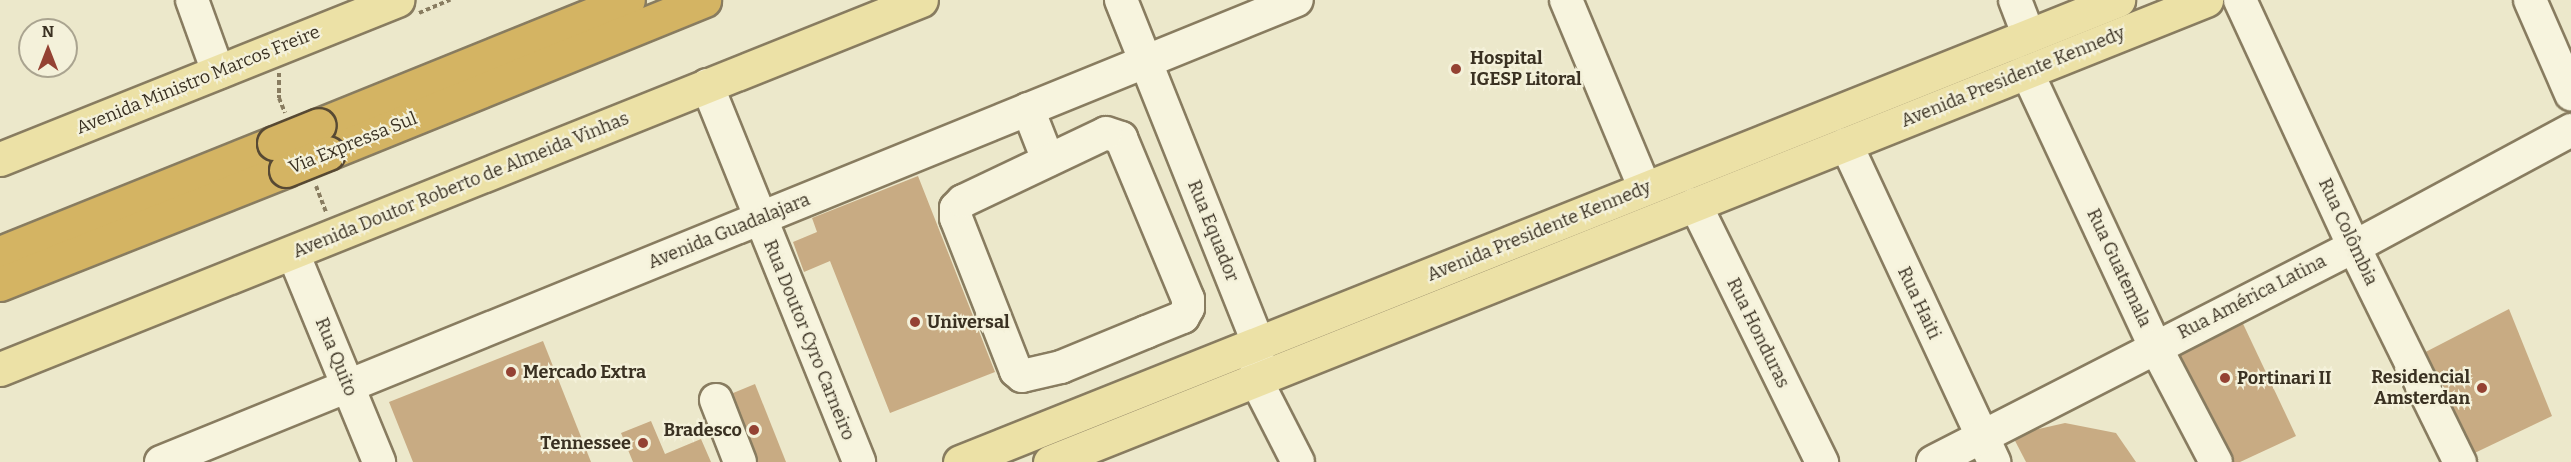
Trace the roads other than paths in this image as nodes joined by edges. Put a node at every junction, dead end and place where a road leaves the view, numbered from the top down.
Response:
1 (192, 0) edge
2 (397, 0) edge
3 (628, 0) edge
4 (704, 0) edge
5 (921, 0) edge
6 (1121, 0) edge
7 (1297, 0) edge
8 (1566, 0) edge
9 (2015, 0) edge
10 (2118, 0) edge
11 (2206, 0) edge
12 (2240, 0) edge
13 (2530, 0) edge
14 (2029, 36) junction
15 (1146, 62) junction
16 (218, 72) junction
17 (2027, 72) junction
18 (707, 85) junction
19 (2571, 94) edge
20 (1028, 109) junction
21 (2571, 130) edge
22 (324, 139) junction
23 (1846, 144) junction
24 (280, 157) junction
25 (0, 159) edge
26 (1048, 160) junction
27 (1645, 189) junction
28 (1695, 204) junction
29 (760, 218) junction
30 (2354, 246) junction
31 (0, 253) edge
32 (293, 253) junction
33 (0, 284) edge
34 (1258, 343) junction
35 (2155, 346) junction
36 (0, 369) edge
37 (1256, 380) junction
38 (348, 386) junction
39 (716, 400) dead end
40 (1988, 450) edge
41 (161, 462) edge
42 (379, 462) edge
43 (740, 462) edge
44 (858, 462) edge
45 (960, 462) edge
46 (1050, 462) edge
47 (1298, 462) edge
48 (1821, 462) edge
49 (1933, 462) edge
50 (2216, 462) edge
51 (2460, 462) edge

1 - 16 street
2 - 16 main road, Avenida Ministro Marcos Freire
3 - 22 highway, Via Expressa Sul
4 - 22 highway, Via Expressa Sul
5 - 18 main road, Avenida Doutor Roberto de Almeida Vinhas
6 - 15 street, Rua Equador
7 - 15 street, Avenida Guadalajara
8 - 27 street
9 - 14 street
10 - 14 main road, Avenida Presidente Kennedy
11 - 17 main road, Avenida Presidente Kennedy
12 - 30 street, Rua Colômbia
13 - 19 street
14 - 27 main road, Avenida Presidente Kennedy
15 - 20 street, Avenida Guadalajara
15 - 34 street, Rua Equador
16 - 25 main road, Avenida Ministro Marcos Freire
17 - 23 main road, Avenida Presidente Kennedy
17 - 35 street, Rua Guatemala
18 - 29 street, Rua Doutor Cyro Carneiro
18 - 32 main road, Avenida Doutor Roberto de Almeida Vinhas
20 - 26 street
20 - 29 street, Avenida Guadalajara
21 - 30 street, Rua América Latina
22 - 24 highway, Via Expressa Sul, bridge
23 - 28 main road, Avenida Presidente Kennedy
23 - 40 street, Rua Haiti
24 - 31 highway, Via Expressa Sul
24 - 33 highway, Via Expressa Sul
26 - 26 street
27 - 34 main road, Avenida Presidente Kennedy
28 - 37 main road, Avenida Presidente Kennedy
28 - 48 street, Rua Honduras
29 - 38 street, Avenida Guadalajara
29 - 44 street, Rua Doutor Cyro Carneiro
30 - 35 street, Rua América Latina
30 - 51 street, Rua Colômbia
32 - 36 main road, Avenida Doutor Roberto de Almeida Vinhas
32 - 38 street, Rua Quito
34 - 37 street, Rua Equador
34 - 45 main road, Avenida Presidente Kennedy
35 - 40 street, Rua América Latina
35 - 50 street, Rua Guatemala
37 - 46 main road, Avenida Presidente Kennedy
37 - 47 street
38 - 41 street, Avenida Guadalajara
38 - 42 street, Rua Quito
39 - 43 street
40 - 49 street, Rua América Latina

